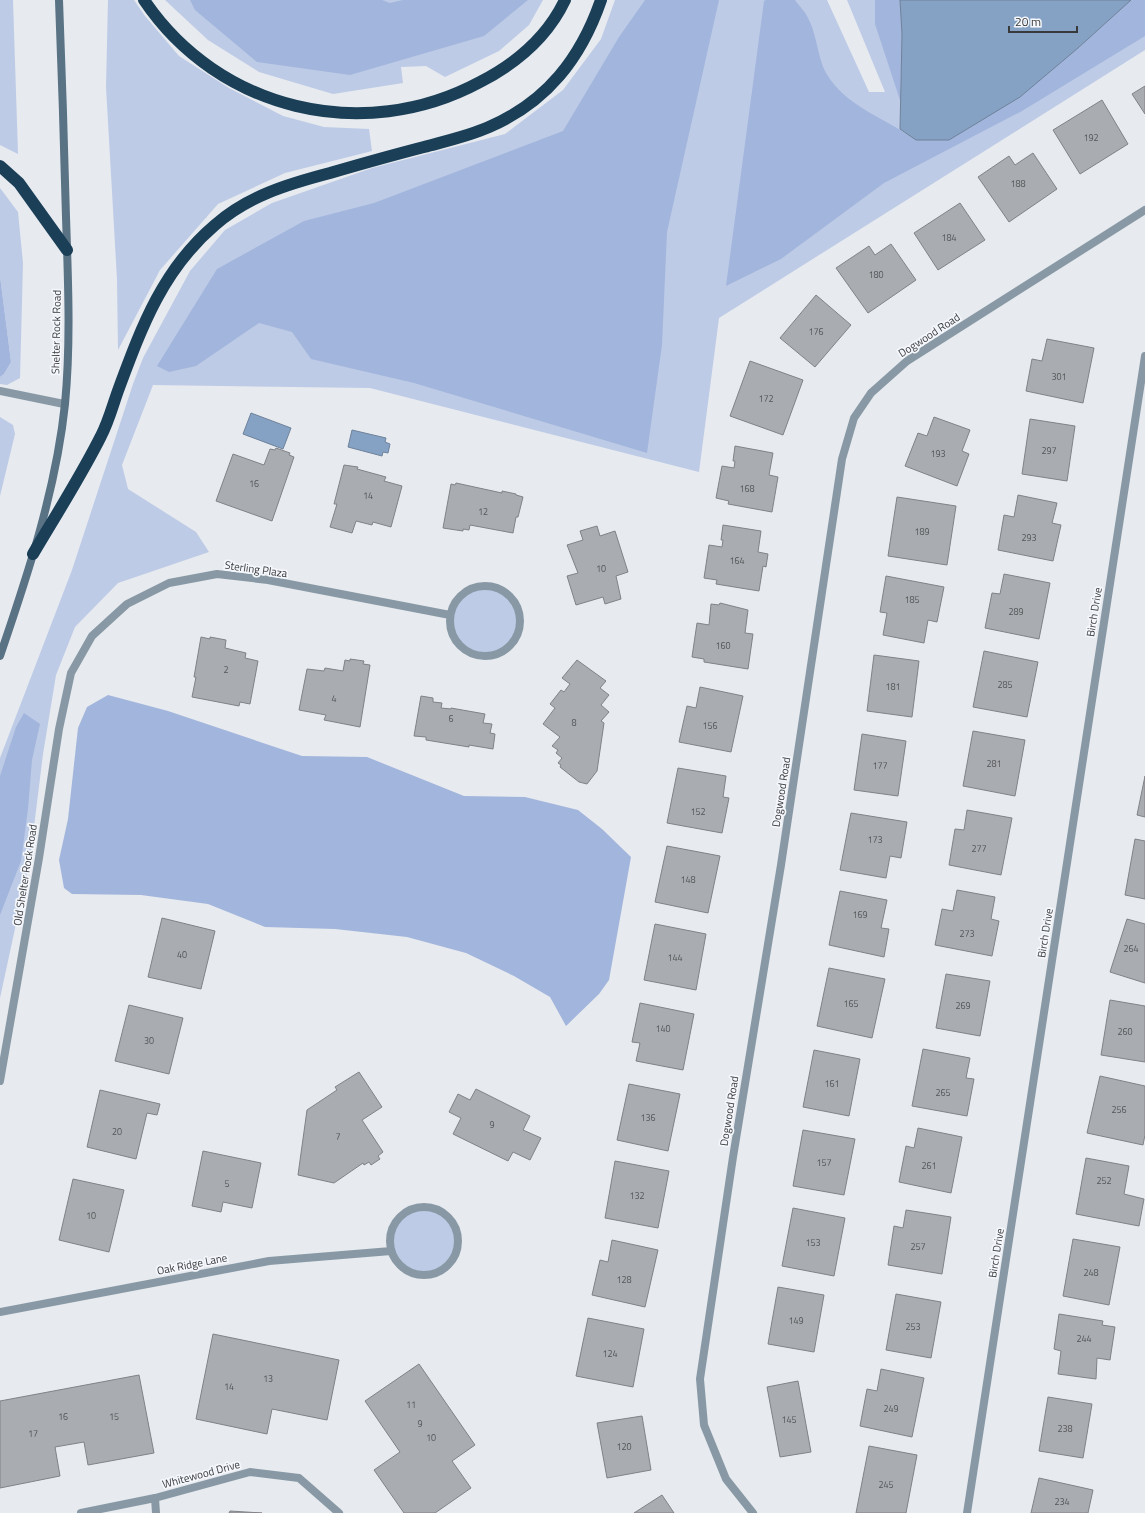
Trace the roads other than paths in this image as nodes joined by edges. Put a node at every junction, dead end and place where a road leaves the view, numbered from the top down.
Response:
1 (60, 0) edge
2 (144, 0) edge
3 (565, 0) edge
4 (601, 0) edge
5 (0, 166) edge
6 (1145, 210) edge
7 (67, 250) junction
8 (1145, 356) edge
9 (0, 390) edge
10 (64, 404) junction
11 (33, 554) junction
12 (450, 615) junction
13 (2, 646) edge
14 (0, 656) edge
15 (71, 673) joint
16 (0, 1081) edge
17 (391, 1251) junction
18 (0, 1312) edge
19 (155, 1498) junction
20 (81, 1513) edge
21 (156, 1513) edge
22 (339, 1513) edge
23 (753, 1513) edge
24 (967, 1513) edge

1 - 7 main road, Shelter Rock Road
2 - 3 highway
4 - 11 highway
5 - 7 highway
6 - 23 street, Dogwood Road
7 - 10 main road, Shelter Rock Road
8 - 24 street, Birch Drive
9 - 10 street
10 - 11 main road, Shelter Rock Road
11 - 13 main road, Shelter Rock Road
12 - 12 street
12 - 15 street, Sterling Plaza
13 - 14 main road, Shelter Rock Road
15 - 16 street, Old Shelter Rock Road
17 - 17 street
17 - 18 street, Oak Ridge Lane
19 - 20 street, Whitewood Drive
19 - 21 street
19 - 22 street, Whitewood Drive

